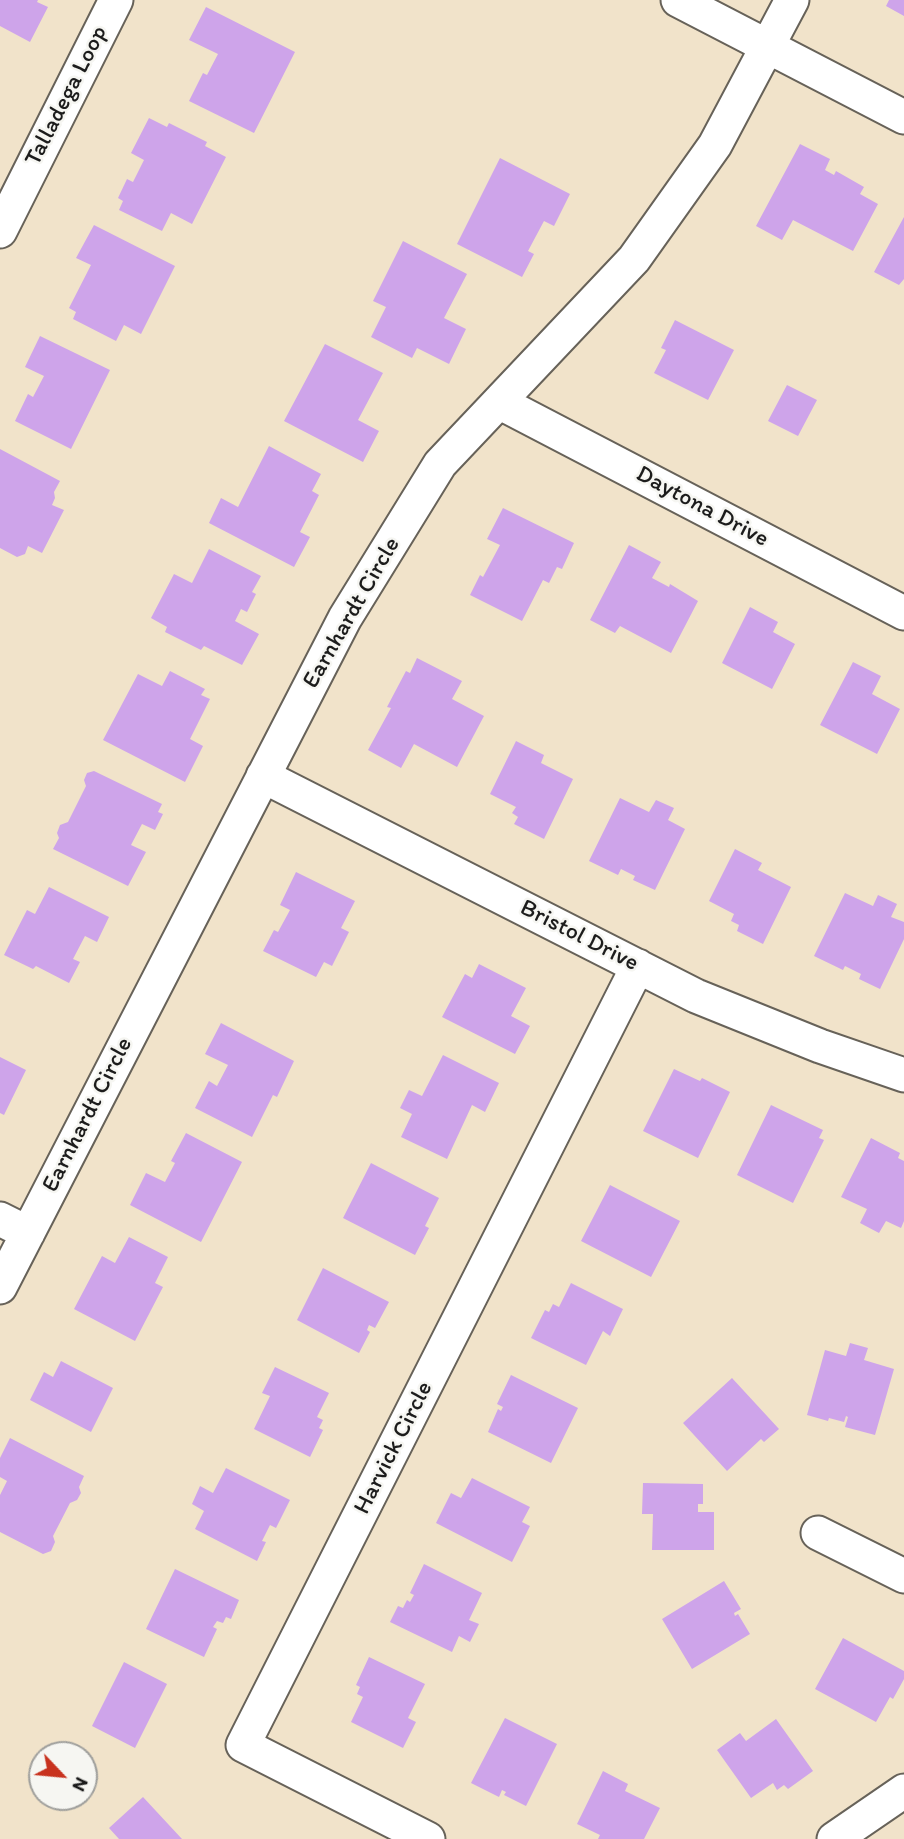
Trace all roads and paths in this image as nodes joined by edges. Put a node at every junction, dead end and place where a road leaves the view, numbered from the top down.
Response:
1 (116, 0) edge
2 (678, 0) edge
3 (792, 0) edge
4 (767, 46) junction
5 (904, 117) edge
6 (0, 230) edge
7 (499, 402) junction
8 (904, 613) edge
9 (263, 776) junction
10 (638, 966) junction
11 (904, 1075) edge
12 (14, 1226) edge
13 (0, 1287) edge
14 (818, 1533) dead end
15 (904, 1576) edge
16 (904, 1791) edge
17 (428, 1839) edge
18 (834, 1839) edge

1 - 6 street, Talladega Loop
2 - 4 street
3 - 4 street, Earnhardt Circle
4 - 5 street
4 - 7 street, Earnhardt Circle
7 - 8 street, Daytona Drive
7 - 9 street, Earnhardt Circle
9 - 10 street, Bristol Drive
9 - 12 street, Earnhardt Circle
10 - 11 street, Bristol Drive
10 - 17 street, Harvick Circle
12 - 13 street, Earnhardt Circle
14 - 15 street
16 - 18 street

